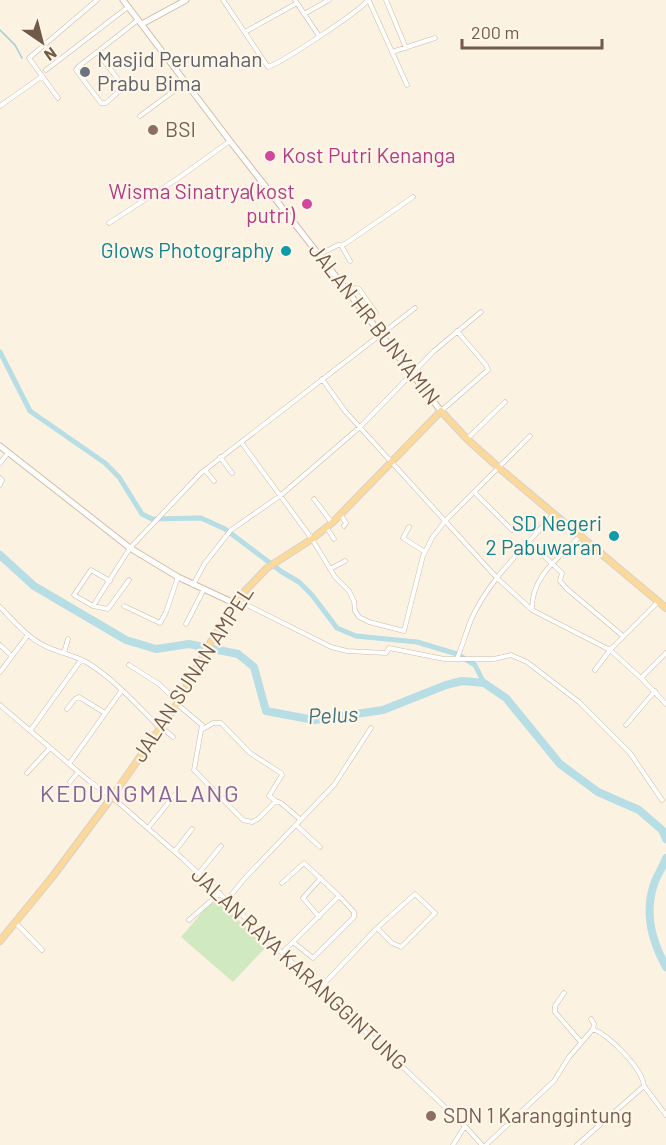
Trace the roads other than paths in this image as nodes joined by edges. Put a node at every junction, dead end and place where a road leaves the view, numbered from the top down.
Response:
1 (97, 0) edge
2 (123, 0) edge
3 (186, 0) edge
4 (223, 0) edge
5 (329, 0) edge
6 (386, 0) edge
7 (369, 1) edge
8 (296, 2) edge
9 (128, 7) junction
10 (304, 14) junction
11 (140, 22) junction
12 (245, 33) junction
13 (319, 36) junction
14 (435, 38) dead end
15 (406, 48) junction
16 (392, 52) junction
17 (98, 53) junction
18 (46, 70) dead end
19 (41, 77) junction
20 (186, 82) junction
21 (407, 85) dead end
22 (58, 98) dead end
23 (0, 106) edge
24 (140, 116) dead end
25 (230, 141) junction
26 (413, 197) dead end
27 (108, 223) dead end
28 (341, 245) junction
29 (320, 254) junction
30 (350, 261) dead end
31 (349, 292) junction
32 (415, 308) dead end
33 (481, 312) dead end
34 (369, 319) junction
35 (457, 331) junction
36 (381, 335) junction
37 (412, 373) junction
38 (322, 379) junction
39 (505, 402) dead end
40 (441, 411) junction
41 (360, 427) junction
42 (530, 436) dead end
43 (467, 439) junction
44 (241, 442) junction
45 (0, 446) edge
46 (8, 453) junction
47 (220, 458) junction
48 (392, 461) junction
49 (0, 463) edge
50 (498, 467) junction
51 (205, 470) junction
52 (232, 473) dead end
53 (0, 478) edge
54 (214, 481) dead end
55 (0, 484) edge
56 (474, 492) junction
57 (280, 496) junction
58 (314, 499) dead end
59 (340, 514) junction
60 (554, 514) junction
61 (445, 521) junction
62 (329, 525) junction
63 (344, 526) dead end
64 (409, 527) dead end
65 (512, 530) dead end
66 (580, 536) junction
67 (312, 539) junction
68 (334, 539) dead end
69 (529, 542) junction
70 (130, 548) junction
71 (425, 552) junction
72 (345, 561) dead end
73 (554, 564) junction
74 (330, 570) junction
75 (178, 578) junction
76 (497, 578) junction
77 (129, 580) dead end
78 (110, 581) junction
79 (193, 585) junction
80 (204, 589) junction
81 (237, 602) junction
82 (659, 602) junction
83 (93, 606) junction
84 (124, 606) dead end
85 (0, 607) edge
86 (666, 608) edge
87 (532, 610) junction
88 (186, 624) dead end
89 (28, 635) junction
90 (623, 636) junction
91 (68, 639) dead end
92 (0, 645) edge
93 (610, 650) junction
94 (64, 653) junction
95 (666, 654) edge
96 (12, 656) junction
97 (457, 659) junction
98 (81, 660) junction
99 (129, 665) dead end
100 (595, 670) dead end
101 (0, 672) edge
102 (641, 678) junction
103 (122, 690) junction
104 (655, 691) junction
105 (177, 703) junction
106 (666, 704) edge
107 (1, 707) edge
108 (67, 709) dead end
109 (105, 713) junction
110 (626, 725) dead end
111 (160, 728) junction
112 (203, 729) junction
113 (371, 729) dead end
114 (30, 731) junction
115 (173, 737) dead end
116 (150, 742) junction
117 (157, 747) dead end
118 (50, 748) junction
119 (69, 764) junction
120 (78, 772) junction
121 (27, 773) dead end
122 (70, 782) dead end
123 (178, 791) dead end
124 (112, 797) junction
125 (662, 800) dead end
126 (276, 801) junction
127 (301, 820) junction
128 (296, 825) junction
129 (148, 828) junction
130 (192, 829) dead end
131 (221, 846) dead end
132 (320, 847) dead end
133 (175, 851) junction
134 (199, 874) junction
135 (321, 878) junction
136 (282, 883) dead end
137 (220, 893) junction
138 (339, 896) junction
139 (227, 900) junction
140 (319, 916) junction
141 (189, 920) dead end
142 (15, 922) junction
143 (377, 928) junction
144 (0, 941) edge
145 (293, 942) junction
146 (42, 950) dead end
147 (282, 953) junction
148 (319, 989) junction
149 (564, 993) dead end
150 (591, 1018) dead end
151 (593, 1029) junction
152 (581, 1042) junction
153 (644, 1086) junction
154 (666, 1114) edge
155 (465, 1126) junction
156 (453, 1145) edge
157 (484, 1145) edge
158 (577, 1145) edge

1 - 19 street
2 - 9 main road, JALAN HR BUNYAMIN
3 - 11 main road
4 - 12 street
5 - 10 street
6 - 15 street
7 - 13 street
7 - 16 street
8 - 10 street
8 - 12 street
9 - 11 main road, JALAN HR BUNYAMIN
9 - 18 street
10 - 13 street
11 - 17 street
11 - 20 main road, JALAN HR BUNYAMIN
12 - 13 street
14 - 15 street
15 - 16 street
16 - 21 street
17 - 17 street
19 - 22 street
19 - 23 street
20 - 24 street
20 - 25 main road, JALAN HR BUNYAMIN
25 - 27 street
25 - 29 main road, JALAN HR BUNYAMIN
26 - 28 street
28 - 29 street
28 - 30 street
29 - 31 main road, JALAN HR BUNYAMIN
31 - 34 main road, JALAN HR BUNYAMIN
31 - 34 street
32 - 36 street
33 - 35 street
34 - 36 main road, JALAN HR BUNYAMIN
35 - 37 street
35 - 40 street
36 - 37 main road, JALAN HR BUNYAMIN
36 - 38 street
37 - 40 main road, JALAN HR BUNYAMIN
37 - 41 street
38 - 41 street
38 - 44 street
39 - 43 street
40 - 43 main road, JALAN HR BUNYAMIN
40 - 48 main road, JALAN SUNAN AMPEL
41 - 48 street
41 - 57 street
42 - 50 street
43 - 50 main road, JALAN HR BUNYAMIN
44 - 47 street
44 - 57 street
45 - 46 main road
46 - 49 street
46 - 70 main road
47 - 51 street
47 - 52 street
48 - 59 main road, JALAN SUNAN AMPEL
48 - 61 street
50 - 56 street
50 - 60 main road, JALAN HR BUNYAMIN
51 - 54 street
51 - 70 street
53 - 55 street
56 - 61 street
56 - 65 street
57 - 67 street
57 - 79 street
58 - 62 street
59 - 62 main road, JALAN SUNAN AMPEL
59 - 63 street
60 - 66 main road, JALAN HR BUNYAMIN
60 - 69 street
61 - 71 street
61 - 76 street
62 - 67 main road, JALAN SUNAN AMPEL
62 - 68 street
64 - 71 street
66 - 73 street
66 - 82 main road, JALAN HR BUNYAMIN
67 - 74 street
67 - 81 main road, JALAN SUNAN AMPEL
69 - 73 street
69 - 76 street
70 - 75 main road
70 - 78 street
71 - 74 street
72 - 74 street
73 - 87 street
73 - 90 street
75 - 79 main road
75 - 84 street
76 - 87 street
76 - 97 street
77 - 83 street
78 - 83 street
78 - 83 street
79 - 80 main road
80 - 81 main road
80 - 88 street
81 - 97 street
81 - 105 main road, JALAN SUNAN AMPEL
82 - 86 main road, JALAN HR BUNYAMIN
82 - 90 street
85 - 89 street
87 - 93 street
89 - 94 street
89 - 96 street
90 - 93 street
91 - 94 street
92 - 96 street
93 - 100 street
93 - 102 street
94 - 98 street
95 - 102 street
96 - 101 street
97 - 125 street
98 - 103 street
98 - 114 street
99 - 105 street
102 - 104 street
103 - 109 street
103 - 111 street
104 - 106 street
104 - 110 street
105 - 111 main road, JALAN SUNAN AMPEL
105 - 112 street
107 - 114 street, JALAN RAYA KARANGGINTUNG
108 - 109 street
109 - 119 street
111 - 115 street
111 - 116 main road, JALAN SUNAN AMPEL
112 - 126 street
112 - 126 street
113 - 127 street
114 - 118 street, JALAN RAYA KARANGGINTUNG
116 - 117 street
116 - 124 main road, JALAN SUNAN AMPEL
118 - 119 street, JALAN RAYA KARANGGINTUNG
118 - 121 street
119 - 120 street, JALAN RAYA KARANGGINTUNG
120 - 122 street
120 - 124 street, JALAN RAYA KARANGGINTUNG
123 - 129 street
124 - 129 street, JALAN RAYA KARANGGINTUNG
124 - 142 main road, JALAN SUNAN AMPEL
126 - 127 street
127 - 128 street
128 - 132 street
128 - 139 street
129 - 133 street, JALAN RAYA KARANGGINTUNG
130 - 133 street
131 - 134 street
133 - 134 street, JALAN RAYA KARANGGINTUNG
134 - 137 street, JALAN RAYA KARANGGINTUNG
135 - 136 street
135 - 138 street
135 - 140 street
137 - 139 street, JALAN RAYA KARANGGINTUNG
137 - 141 street
138 - 140 street
138 - 145 street
139 - 147 street, JALAN RAYA KARANGGINTUNG
140 - 145 street
142 - 144 main road, JALAN SUNAN AMPEL
142 - 146 street
143 - 143 street
143 - 148 street
145 - 147 street
147 - 148 street, JALAN RAYA KARANGGINTUNG
148 - 155 street, JALAN RAYA KARANGGINTUNG
149 - 152 street
150 - 151 street
151 - 152 street
151 - 153 street
152 - 157 street
153 - 154 street
153 - 158 street
155 - 156 street
155 - 157 street, JALAN RAYA KARANGGINTUNG

